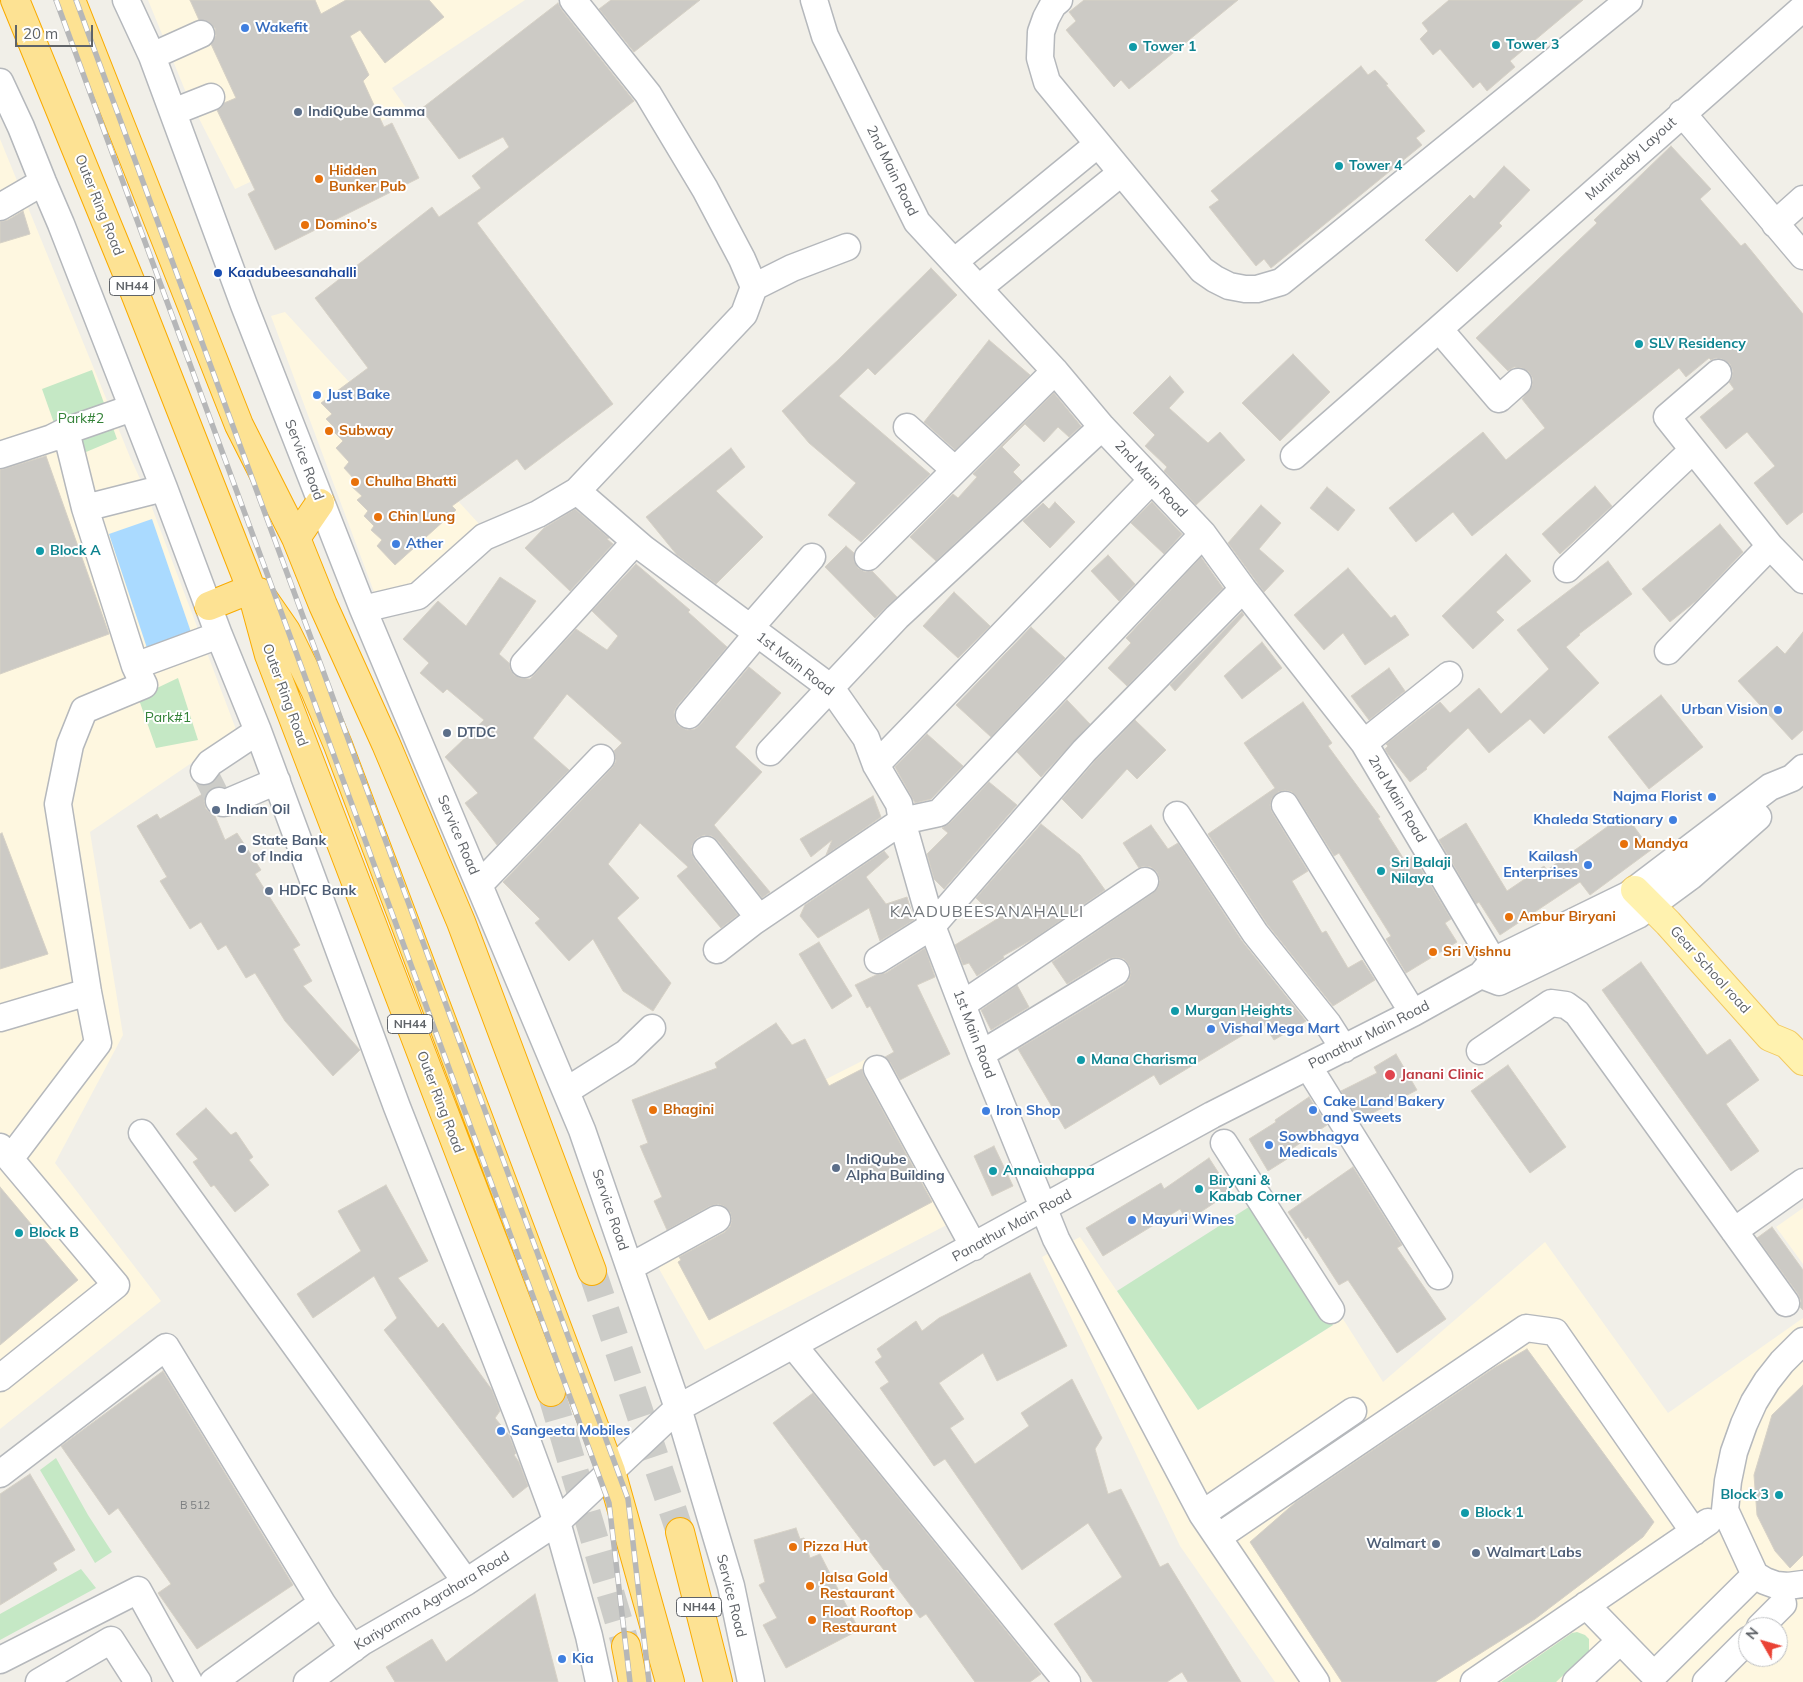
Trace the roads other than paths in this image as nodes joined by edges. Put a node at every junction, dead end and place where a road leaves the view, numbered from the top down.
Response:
1 (15, 0) edge
2 (71, 0) edge
3 (126, 0) edge
4 (573, 0) edge
5 (814, 0) edge
6 (1059, 0) edge
7 (1629, 0) edge
8 (1803, 8) edge
9 (201, 34) dead end
10 (152, 56) junction
11 (0, 82) edge
12 (211, 97) dead end
13 (173, 112) junction
14 (1682, 113) junction
15 (1098, 144) junction
16 (1121, 173) junction
17 (42, 182) junction
18 (1803, 198) edge
19 (0, 207) edge
20 (1775, 224) junction
21 (847, 248) dead end
22 (1803, 256) edge
23 (954, 262) junction
24 (754, 287) junction
25 (979, 288) junction
26 (1439, 329) junction
27 (1055, 371) junction
28 (1718, 373) dead end
29 (1518, 382) dead end
30 (132, 408) junction
31 (907, 427) dead end
32 (1102, 427) junction
33 (66, 431) junction
34 (1693, 450) junction
35 (0, 455) edge
36 (1294, 456) dead end
37 (955, 470) junction
38 (1152, 480) junction
39 (164, 488) junction
40 (577, 491) junction
41 (320, 503) junction
42 (85, 508) junction
43 (1203, 534) junction
44 (296, 538) junction
45 (635, 542) junction
46 (1770, 546) junction
47 (812, 557) dead end
48 (868, 557) dead end
49 (1567, 568) dead end
50 (1803, 580) edge
51 (248, 581) junction
52 (1243, 589) junction
53 (208, 606) junction
54 (363, 609) junction
55 (753, 631) junction
56 (219, 635) junction
57 (1668, 651) dead end
58 (524, 664) dead end
59 (135, 666) junction
60 (1449, 675) dead end
61 (831, 688) junction
62 (689, 715) dead end
63 (258, 731) junction
64 (1364, 743) junction
65 (770, 752) dead end
66 (601, 758) dead end
67 (876, 765) junction
68 (204, 771) dead end
69 (1798, 773) edge
70 (277, 781) junction
71 (219, 801) dead end
72 (1286, 805) dead end
73 (1177, 815) dead end
74 (902, 821) junction
75 (706, 850) dead end
76 (1145, 881) dead end
77 (480, 885) junction
78 (1650, 893) junction
79 (759, 918) junction
80 (932, 926) junction
81 (717, 950) dead end
82 (878, 960) dead end
83 (1487, 968) junction
84 (1116, 972) dead end
85 (88, 992) junction
86 (963, 1004) junction
87 (1413, 1013) junction
88 (0, 1018) edge
89 (652, 1028) dead end
90 (1344, 1049) junction
91 (1480, 1051) dead end
92 (1795, 1052) edge
93 (981, 1054) junction
94 (1308, 1066) junction
95 (877, 1069) dead end
96 (566, 1091) junction
97 (142, 1133) dead end
98 (1224, 1143) dead end
99 (5, 1153) edge
100 (1803, 1182) edge
101 (1043, 1209) junction
102 (717, 1219) dead end
103 (1734, 1231) junction
104 (974, 1246) junction
105 (630, 1267) junction
106 (592, 1271) tunnel mouth
107 (1439, 1276) dead end
108 (1786, 1303) dead end
109 (1331, 1310) dead end
110 (1803, 1341) edge
111 (792, 1345) junction
112 (0, 1378) edge
113 (551, 1392) tunnel mouth
114 (678, 1408) junction
115 (1353, 1411) dead end
116 (612, 1471) junction
117 (0, 1474) edge
118 (1725, 1510) junction
119 (1202, 1514) junction
120 (557, 1522) junction
121 (680, 1532) tunnel mouth
122 (1694, 1532) junction
123 (1218, 1537) junction
124 (1755, 1575) junction
125 (466, 1582) junction
126 (1803, 1584) edge
127 (322, 1603) junction
128 (1783, 1604) dead end
129 (1586, 1606) junction
130 (1770, 1617) edge
131 (1620, 1641) junction
132 (626, 1646) tunnel mouth
133 (353, 1648) junction
134 (1738, 1650) edge
135 (0, 1660) edge
136 (1658, 1679) edge
137 (314, 1680) edge
138 (38, 1682) edge
139 (138, 1682) edge
140 (189, 1682) edge
141 (213, 1682) edge
142 (599, 1682) edge
143 (633, 1682) edge
144 (670, 1682) edge
145 (718, 1682) edge
146 (751, 1682) edge
147 (1067, 1682) edge
148 (1316, 1682) edge
149 (1474, 1682) edge
150 (1576, 1682) edge
151 (1706, 1682) edge

1 - 51 highway, Outer Ring Road / NH44
2 - 44 highway
3 - 10 street, Service Road
4 - 24 street
5 - 23 street, 2nd Main Road
6 - 15 street
7 - 16 street
8 - 14 street
9 - 10 street
10 - 13 street, Service Road
11 - 17 street
12 - 13 street
13 - 41 street, Service Road
14 - 20 street, Munireddy Layout
14 - 26 street, Munireddy Layout
15 - 16 street
15 - 23 street
16 - 25 street
17 - 19 street
17 - 30 street
18 - 20 street
20 - 22 street, Munireddy Layout
21 - 24 street
23 - 25 street, 2nd Main Road
24 - 40 street
25 - 27 street, 2nd Main Road
26 - 29 street
26 - 36 street, Munireddy Layout
27 - 32 street, 2nd Main Road
27 - 37 street
28 - 34 street
30 - 33 street
30 - 39 street
31 - 37 street
32 - 38 street, 2nd Main Road
32 - 61 street
33 - 35 street
33 - 42 street
34 - 46 street
34 - 49 street
37 - 48 street
38 - 43 street, 2nd Main Road
38 - 67 street
39 - 42 street
39 - 53 street
40 - 45 street, 1st Main Road
40 - 54 street
41 - 44 highway
41 - 54 street, Service Road
42 - 59 street
43 - 52 street, 2nd Main Road
43 - 74 street
44 - 106 highway
45 - 55 street, 1st Main Road
45 - 58 street
46 - 50 street
46 - 57 street
47 - 55 street
51 - 53 highway
51 - 113 highway, Outer Ring Road / NH44
51 - 116 highway
52 - 64 street, 2nd Main Road
52 - 80 street
53 - 56 street
54 - 77 street, Service Road
55 - 61 street, 1st Main Road
55 - 62 street
56 - 59 street
56 - 63 street
59 - 85 street
60 - 64 street
61 - 65 street
61 - 67 street, 1st Main Road
63 - 68 street
63 - 70 street
64 - 83 street, 2nd Main Road
66 - 77 street
67 - 74 street, 1st Main Road
69 - 78 street
70 - 71 street
70 - 120 street
72 - 87 street
73 - 90 street
74 - 79 street
74 - 80 street, 1st Main Road
75 - 79 street
76 - 86 street
77 - 96 street, Service Road
78 - 83 street
78 - 92 main road, Gear School road
79 - 81 street
80 - 82 street
80 - 86 street, 1st Main Road
83 - 87 street, Panathur Main Road
84 - 93 street
85 - 88 street
85 - 99 street
86 - 93 street, 1st Main Road
87 - 90 street, Panathur Main Road
89 - 96 street
90 - 94 street, Panathur Main Road
91 - 103 street
93 - 101 street, 1st Main Road
94 - 101 street, Panathur Main Road
94 - 107 street
95 - 104 street
96 - 105 street, Service Road
97 - 125 street
98 - 109 street
99 - 112 street
100 - 103 street
101 - 104 street, Panathur Main Road
101 - 119 street, 1st Main Road
102 - 105 street
103 - 108 street
104 - 111 street, Panathur Main Road
105 - 114 street, Service Road
110 - 118 street
111 - 114 street, Panathur Main Road
111 - 147 street
114 - 116 street, Panathur Main Road
114 - 146 street, Service Road
115 - 119 street
116 - 120 street, Kariyamma Agrahara Road
116 - 144 highway
117 - 127 street
118 - 122 street
118 - 124 street
119 - 123 street, 1st Main Road
120 - 125 street, Kariyamma Agrahara Road
120 - 142 street
121 - 145 highway, NH44
122 - 123 street
122 - 129 street
123 - 148 street, 1st Main Road
124 - 126 street
124 - 136 street
125 - 133 street, Kariyamma Agrahara Road
127 - 133 street
127 - 141 street
128 - 130 street
129 - 131 street
129 - 149 street
131 - 136 street
131 - 150 street
132 - 143 highway
133 - 137 street, Kariyamma Agrahara Road
134 - 151 street
135 - 140 street
138 - 139 street

